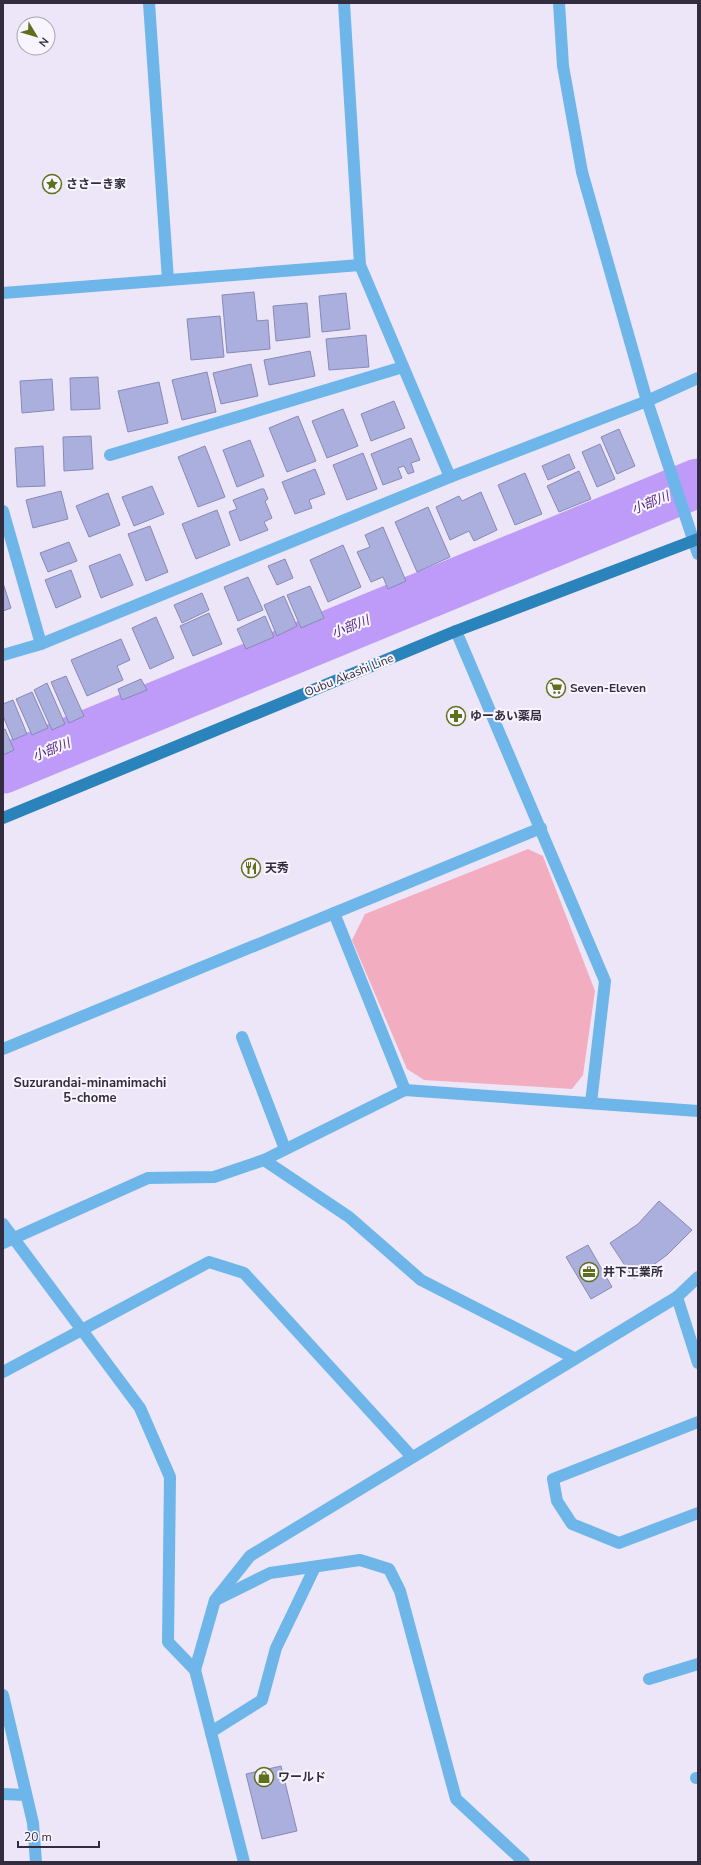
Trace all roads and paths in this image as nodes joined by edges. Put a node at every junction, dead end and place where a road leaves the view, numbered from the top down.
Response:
1 (149, 3) edge
2 (344, 3) edge
3 (559, 3) edge
4 (360, 265) junction
5 (168, 280) junction
6 (3, 293) edge
7 (403, 367) junction
8 (698, 378) edge
9 (647, 401) junction
10 (110, 455) dead end
11 (450, 477) junction
12 (3, 511) edge
13 (696, 540) edge
14 (698, 554) edge
15 (456, 631) junction
16 (40, 644) junction
17 (3, 655) edge
18 (3, 818) edge
19 (541, 828) junction
20 (334, 913) junction
21 (242, 1037) dead end
22 (3, 1049) edge
23 (405, 1090) junction
24 (590, 1103) junction
25 (698, 1111) edge
26 (285, 1149) junction
27 (264, 1160) junction
28 (3, 1224) edge
29 (8, 1241) edge
30 (698, 1276) edge
31 (677, 1297) junction
32 (83, 1330) junction
33 (574, 1358) junction
34 (698, 1363) edge
35 (3, 1372) edge
36 (698, 1422) edge
37 (412, 1457) junction
38 (698, 1512) edge
39 (315, 1567) junction
40 (215, 1600) junction
41 (698, 1664) edge
42 (195, 1670) junction
43 (649, 1679) dead end
44 (3, 1695) edge
45 (211, 1732) junction
46 (3, 1794) edge
47 (26, 1795) junction
48 (36, 1862) edge
49 (244, 1862) edge
50 (524, 1862) edge

1 - 5 street
2 - 4 street
3 - 9 street
4 - 5 street
4 - 7 street
5 - 6 street
7 - 10 street
7 - 11 street
8 - 9 street
9 - 11 street
9 - 13 street
11 - 16 street
12 - 16 street
13 - 14 street
13 - 15 main road, Oubu Akashi Line
15 - 18 main road, Oubu Akashi Line
15 - 19 street
16 - 17 street
19 - 20 street
19 - 24 street
20 - 22 street
20 - 23 street
21 - 26 street
23 - 24 street
23 - 26 street
24 - 25 street
26 - 27 street
27 - 29 street
27 - 33 street
28 - 29 street
29 - 32 street
30 - 31 street
31 - 33 street
31 - 34 street
32 - 35 street
32 - 37 street
32 - 42 street
33 - 37 street
36 - 38 street
37 - 40 street
39 - 40 street
39 - 45 street
39 - 50 street
40 - 42 street
41 - 43 street
42 - 45 street
44 - 47 street
45 - 49 street
46 - 47 street
47 - 48 street

